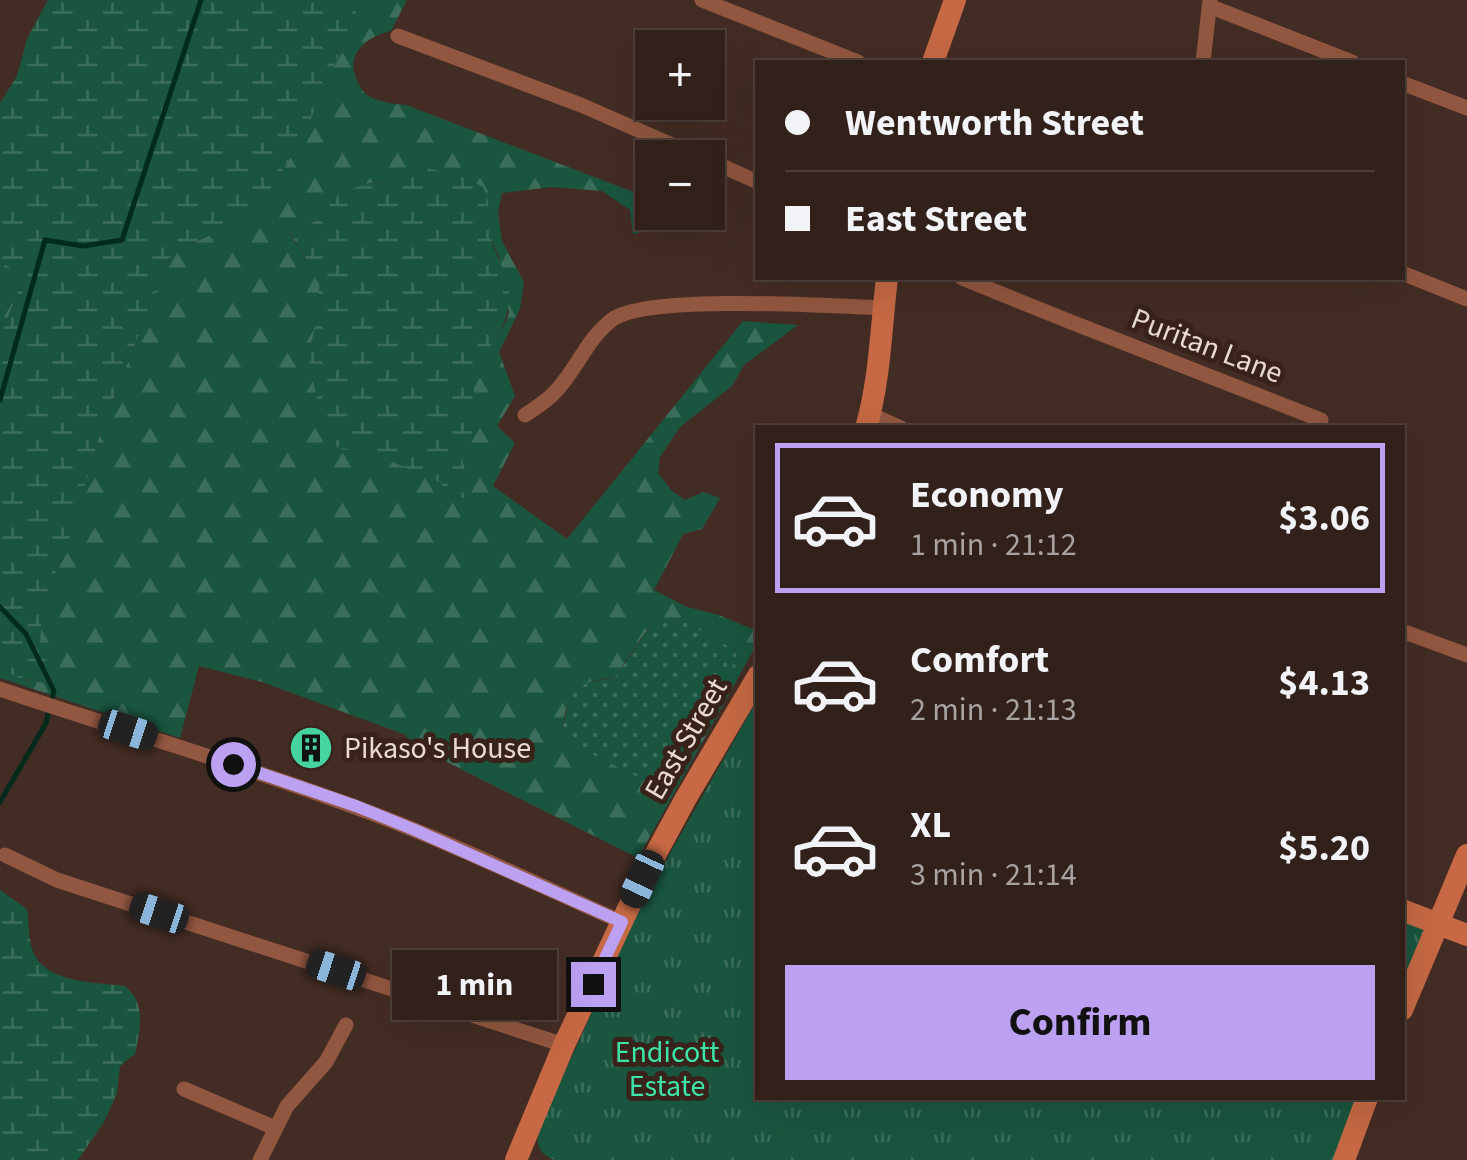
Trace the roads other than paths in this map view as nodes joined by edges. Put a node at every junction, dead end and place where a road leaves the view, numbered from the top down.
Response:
1 (702, 0) edge
2 (955, 0) edge
3 (1209, 3) edge
4 (745, 8) edge
5 (398, 36) dead end
6 (854, 60) edge
7 (934, 60) edge
8 (1202, 60) edge
9 (1347, 60) edge
10 (1405, 83) edge
11 (1467, 108) edge
12 (661, 140) edge
13 (725, 168) edge
14 (755, 181) edge
15 (1405, 274) edge
16 (886, 280) edge
17 (967, 280) edge
18 (1467, 298) edge
19 (883, 308) junction
20 (525, 415) dead end
21 (1322, 420) dead end
22 (868, 421) edge
23 (1405, 632) edge
24 (1467, 655) edge
25 (755, 681) edge
26 (0, 689) edge
27 (5, 855) dead end
28 (1467, 855) edge
29 (1405, 911) edge
30 (622, 922) junction
31 (1439, 924) junction
32 (1467, 935) edge
33 (1405, 1003) edge
34 (346, 1025) dead end
35 (564, 1045) junction
36 (184, 1089) dead end
37 (1366, 1100) edge
38 (275, 1128) junction
39 (522, 1158) edge
40 (260, 1160) edge
41 (1344, 1160) edge

1 - 4 street
2 - 7 main road
3 - 8 street
3 - 9 street
4 - 6 street
5 - 12 street
10 - 11 street
13 - 14 street
15 - 18 street
16 - 19 main road
17 - 21 street, Puritan Lane
19 - 20 street
19 - 22 main road
23 - 24 street
25 - 30 main road, East Street
26 - 30 street
27 - 35 street
28 - 31 main road
29 - 31 main road
30 - 35 main road, East Street
31 - 32 main road
31 - 33 main road
34 - 38 street
35 - 39 main road, East Street
36 - 38 street
37 - 41 main road
38 - 40 street

